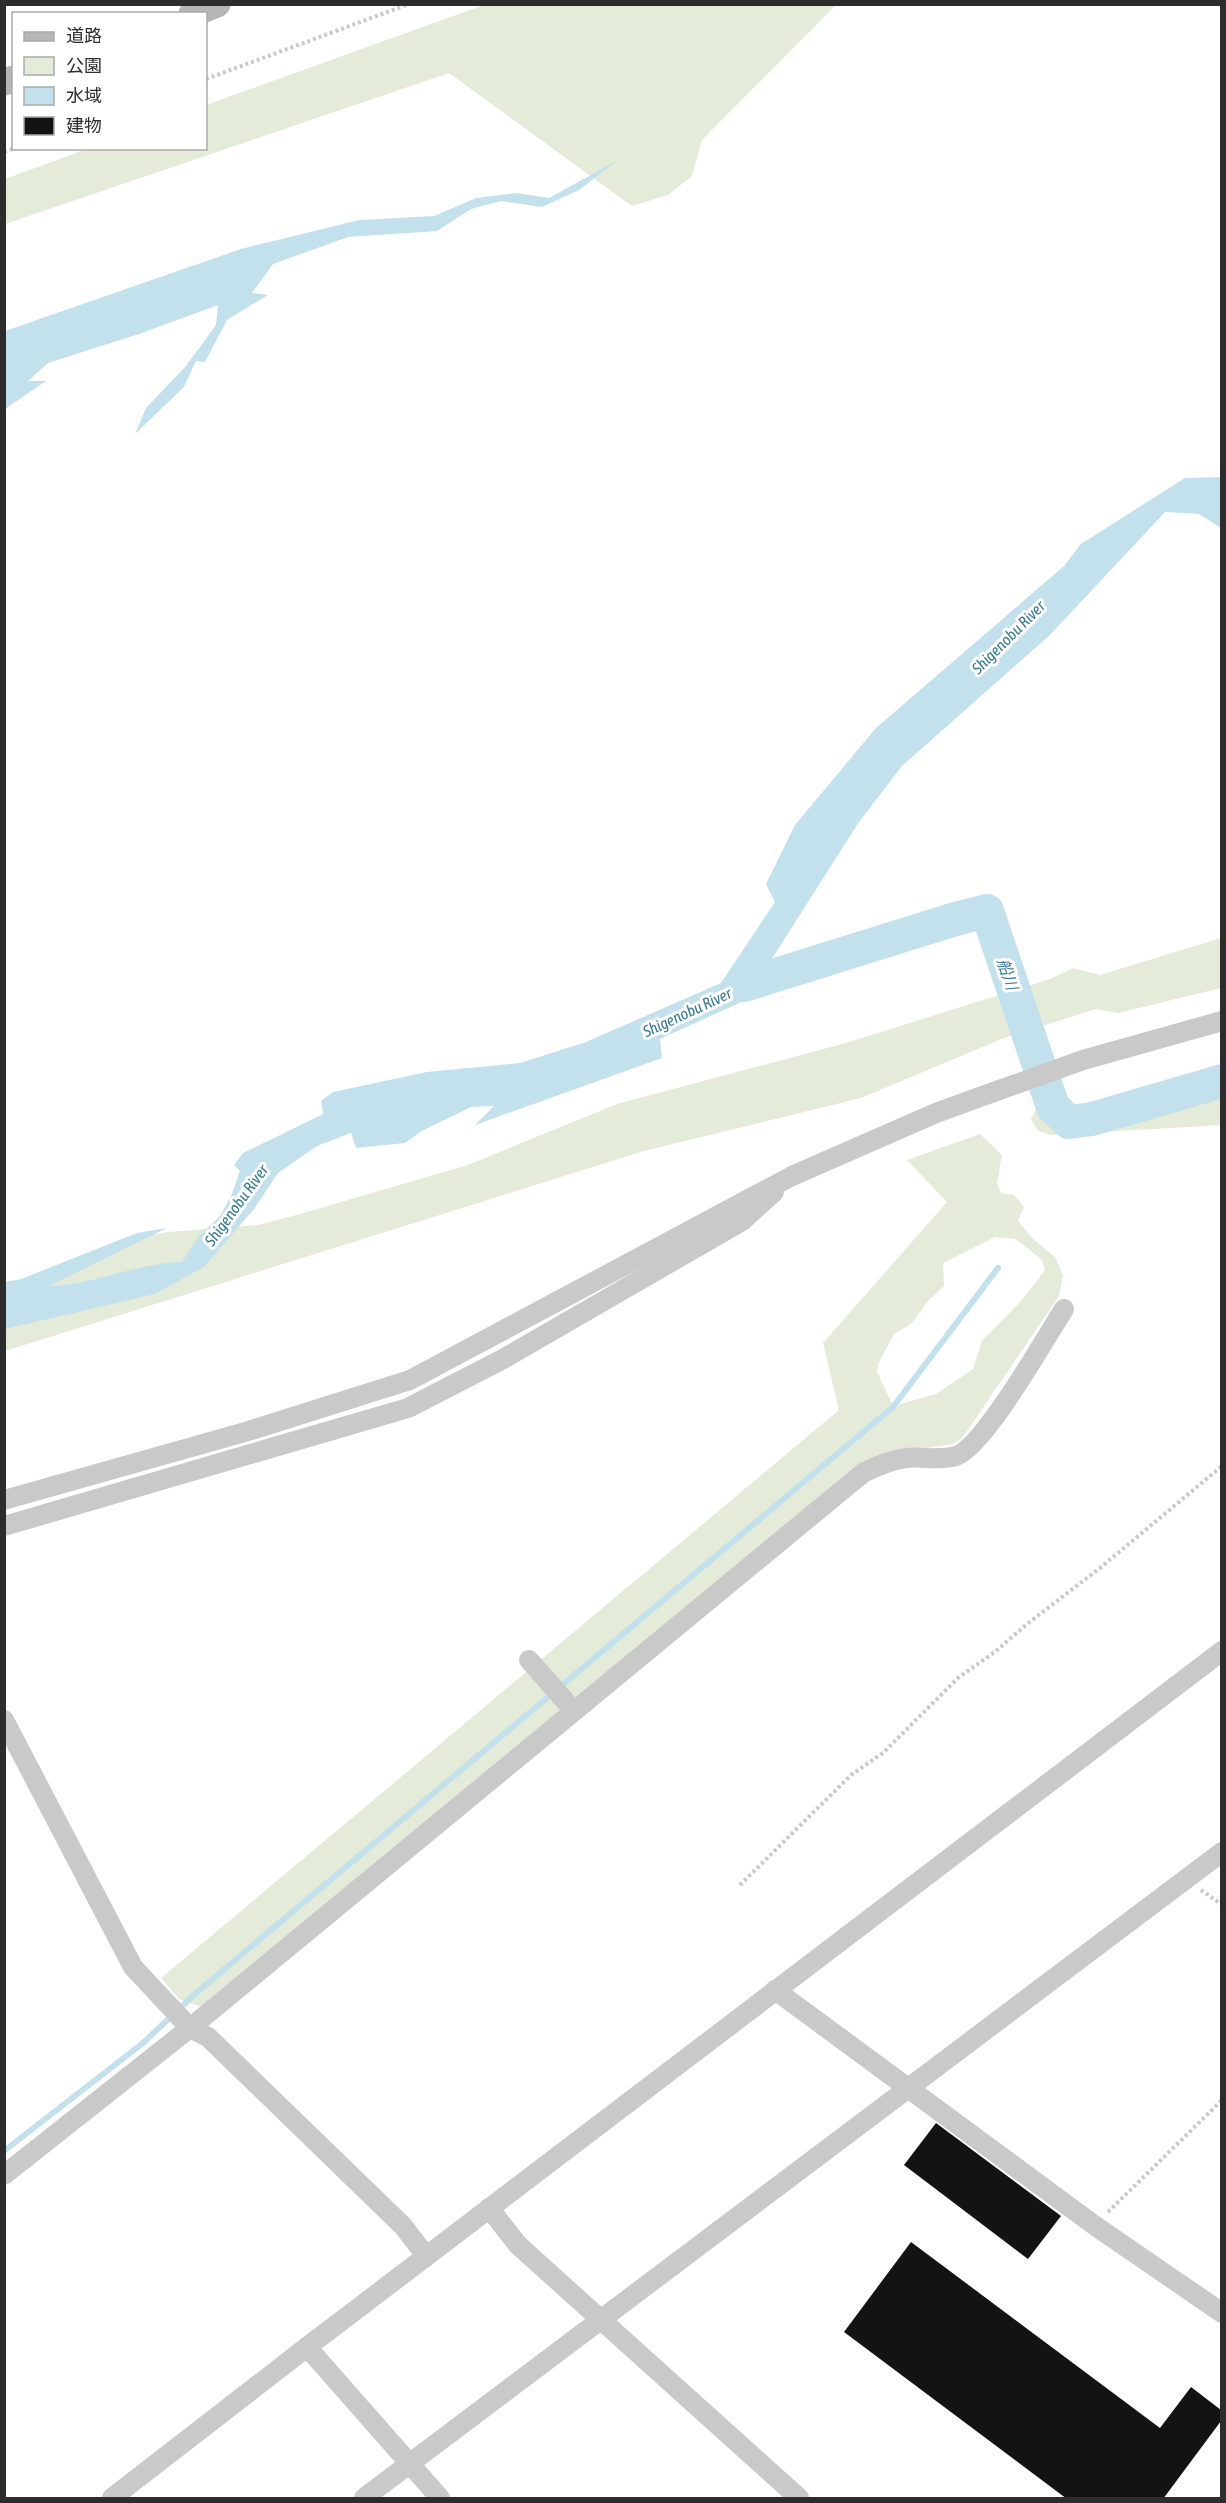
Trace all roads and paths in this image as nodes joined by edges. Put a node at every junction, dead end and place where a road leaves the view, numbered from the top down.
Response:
1 (217, 4) edge
2 (409, 4) edge
3 (197, 12) edge
4 (207, 79) edge
5 (1221, 1021) edge
6 (792, 1176) junction
7 (1064, 1309) dead end
8 (1221, 1466) edge
9 (4, 1500) edge
10 (4, 1526) edge
11 (1221, 1651) edge
12 (531, 1663) dead end
13 (572, 1709) junction
14 (4, 1720) edge
15 (1221, 1852) edge
16 (740, 1885) dead end
17 (775, 1990) junction
18 (190, 2028) junction
19 (910, 2089) junction
20 (1221, 2100) edge
21 (4, 2175) edge
22 (489, 2208) junction
23 (1094, 2225) junction
24 (426, 2256) junction
25 (1221, 2313) edge
26 (602, 2320) junction
27 (308, 2346) junction
28 (410, 2464) junction
29 (112, 2499) edge
30 (364, 2499) edge
31 (440, 2499) edge
32 (799, 2499) edge

1 - 3 street
2 - 4 path
5 - 6 street
6 - 9 street
6 - 10 street
7 - 13 street
8 - 16 path
11 - 17 street
12 - 13 street
13 - 18 street
14 - 18 street
15 - 19 street
17 - 19 street
17 - 22 street
18 - 21 street
18 - 24 street
19 - 23 street
19 - 26 street
20 - 23 path
22 - 24 street
22 - 26 street
23 - 25 street
24 - 27 street
26 - 28 street
26 - 32 street
27 - 28 street
27 - 29 street
28 - 30 street
28 - 31 street

